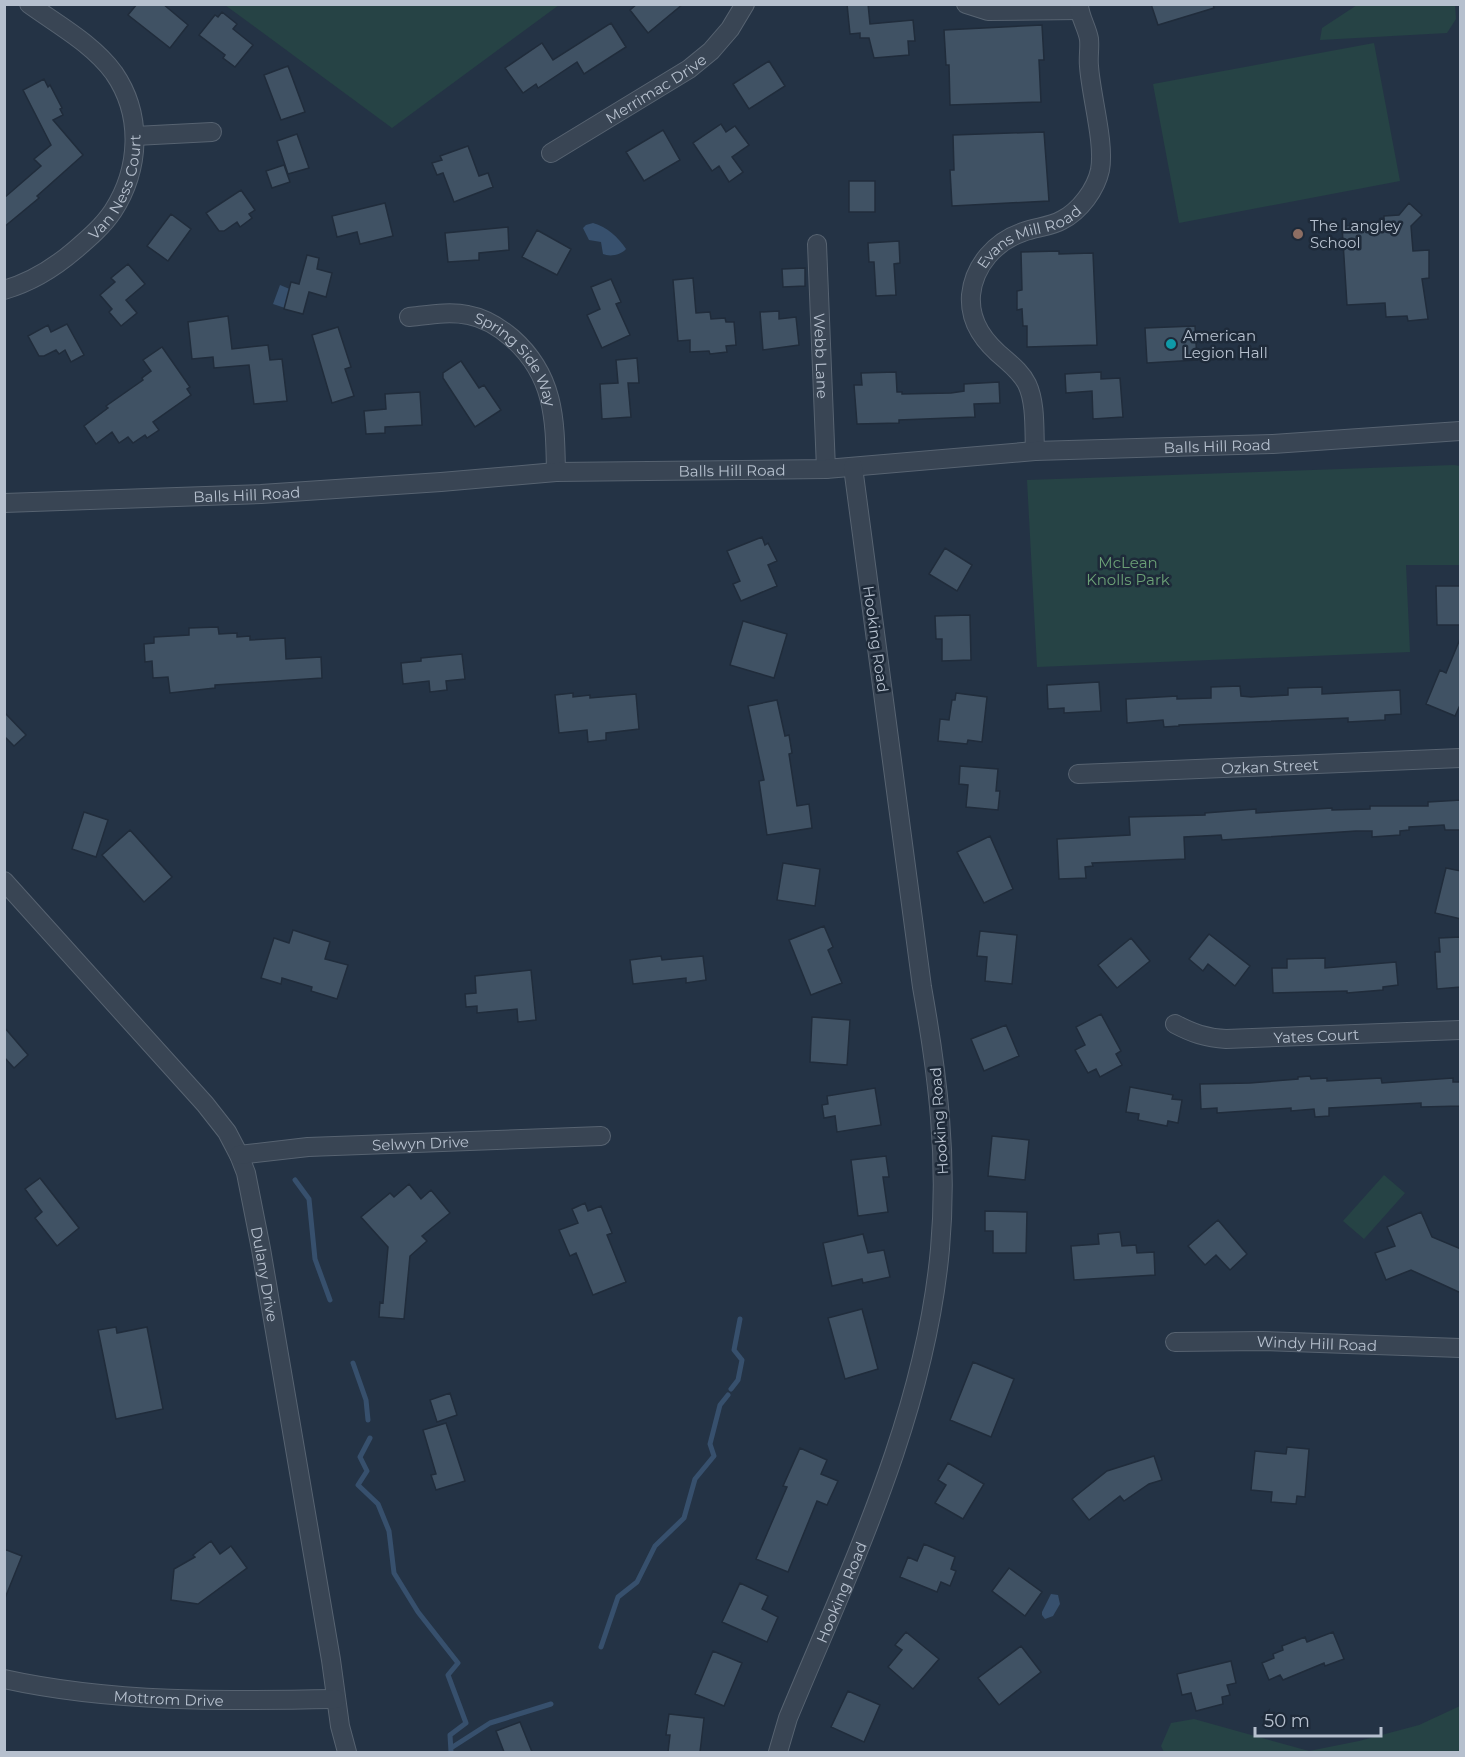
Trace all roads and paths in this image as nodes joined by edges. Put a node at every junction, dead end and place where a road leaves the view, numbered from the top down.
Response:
1 (29, 4) edge
2 (745, 4) edge
3 (966, 4) edge
4 (1079, 7) edge
5 (212, 132) dead end
6 (135, 136) junction
7 (550, 153) dead end
8 (817, 243) dead end
9 (4, 290) edge
10 (409, 318) dead end
11 (1461, 431) edge
12 (1035, 451) junction
13 (853, 467) junction
14 (826, 469) junction
15 (556, 472) junction
16 (4, 502) edge
17 (1461, 758) edge
18 (1078, 774) dead end
19 (4, 881) edge
20 (1175, 1024) dead end
21 (1461, 1030) edge
22 (601, 1136) dead end
23 (239, 1155) junction
24 (1175, 1341) dead end
25 (1461, 1348) edge
26 (4, 1679) edge
27 (336, 1699) junction
28 (347, 1752) edge
29 (778, 1752) edge

1 - 6 street, Van Ness Court
2 - 7 street, Merrimac Drive
3 - 4 street, Evans Mill Road
4 - 12 street, Evans Mill Road
5 - 6 street
6 - 9 street, Van Ness Court
8 - 14 street, Webb Lane
10 - 15 street, Spring Side Way
11 - 12 street, Balls Hill Road
12 - 13 street, Balls Hill Road
13 - 14 street, Balls Hill Road
13 - 29 street, Hooking Road
14 - 15 street, Balls Hill Road
15 - 16 street, Balls Hill Road
17 - 18 street, Ozkan Street
19 - 23 street, Dulany Drive
20 - 21 street, Yates Court
22 - 23 street, Selwyn Drive
23 - 27 street, Dulany Drive
24 - 25 street, Windy Hill Road
26 - 27 street, Mottrom Drive
27 - 28 street, Dulany Drive

